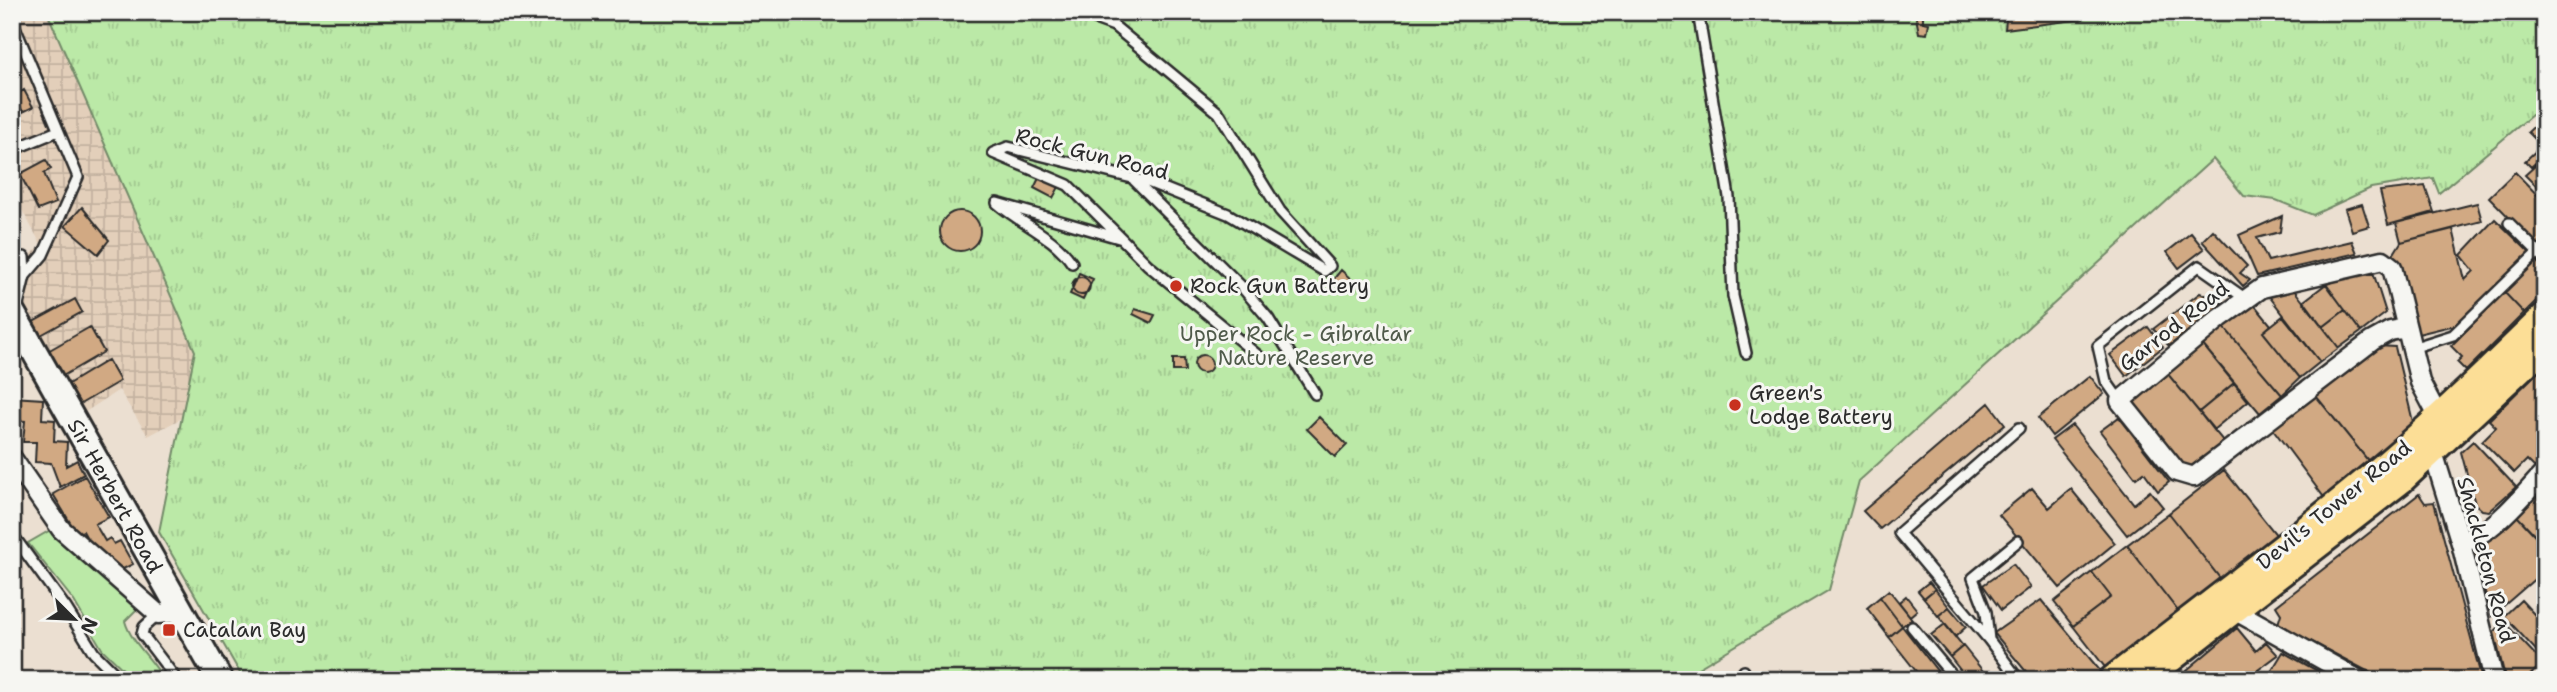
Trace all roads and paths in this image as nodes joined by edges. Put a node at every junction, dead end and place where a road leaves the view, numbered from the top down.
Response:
1 (1076, 12) edge
2 (1698, 12) edge
3 (12, 20) edge
4 (58, 131) junction
5 (12, 150) edge
6 (1132, 179) junction
7 (2509, 223) dead end
8 (1121, 239) junction
9 (2541, 256) edge
10 (24, 257) dead end
11 (1072, 263) dead end
12 (25, 276) junction
13 (2246, 299) junction
14 (14, 315) edge
15 (2545, 316) edge
16 (2407, 328) junction
17 (2545, 345) edge
18 (2412, 348) junction
19 (1746, 353) dead end
20 (1261, 358) dead end
21 (1315, 394) dead end
22 (2120, 401) junction
23 (2439, 418) junction
24 (2019, 428) dead end
25 (2433, 452) junction
26 (12, 458) edge
27 (2545, 472) edge
28 (12, 534) edge
29 (2018, 541) dead end
30 (2461, 543) junction
31 (2234, 610) junction
32 (169, 613) junction
33 (1912, 627) dead end
34 (1990, 640) junction
35 (121, 680) edge
36 (177, 680) edge
37 (220, 680) edge
38 (1956, 680) edge
39 (2020, 680) edge
40 (2112, 680) edge
41 (2143, 680) edge
42 (2360, 680) edge
43 (2494, 680) edge

1 - 6 lane, Rock Gun Road
2 - 19 lane
3 - 4 lane
4 - 5 lane
4 - 12 lane
6 - 8 lane, Rock Gun Road
6 - 21 lane
7 - 9 lane
8 - 11 lane
8 - 20 lane
9 - 18 lane
10 - 12 lane
12 - 14 lane
13 - 16 street, Garrod Road
13 - 22 street, Garrod Road
13 - 22 lane
14 - 32 main road, Sir Herbert Road
15 - 23 main road, Devil's Tower Road
16 - 18 street, Garrod Road
16 - 22 street, Garrod Road
17 - 25 main road, Devil's Tower Road
18 - 23 street, Garrod Road
23 - 40 main road, Devil's Tower Road
24 - 34 lane
25 - 30 street, Shackleton Road
25 - 31 main road, Devil's Tower Road
26 - 32 street
27 - 30 street
28 - 35 lane
29 - 34 lane
30 - 43 street, Shackleton Road
31 - 41 main road, Devil's Tower Road
31 - 42 street
32 - 36 lane
32 - 37 main road, Sir Herbert Road
33 - 38 lane
34 - 39 lane

